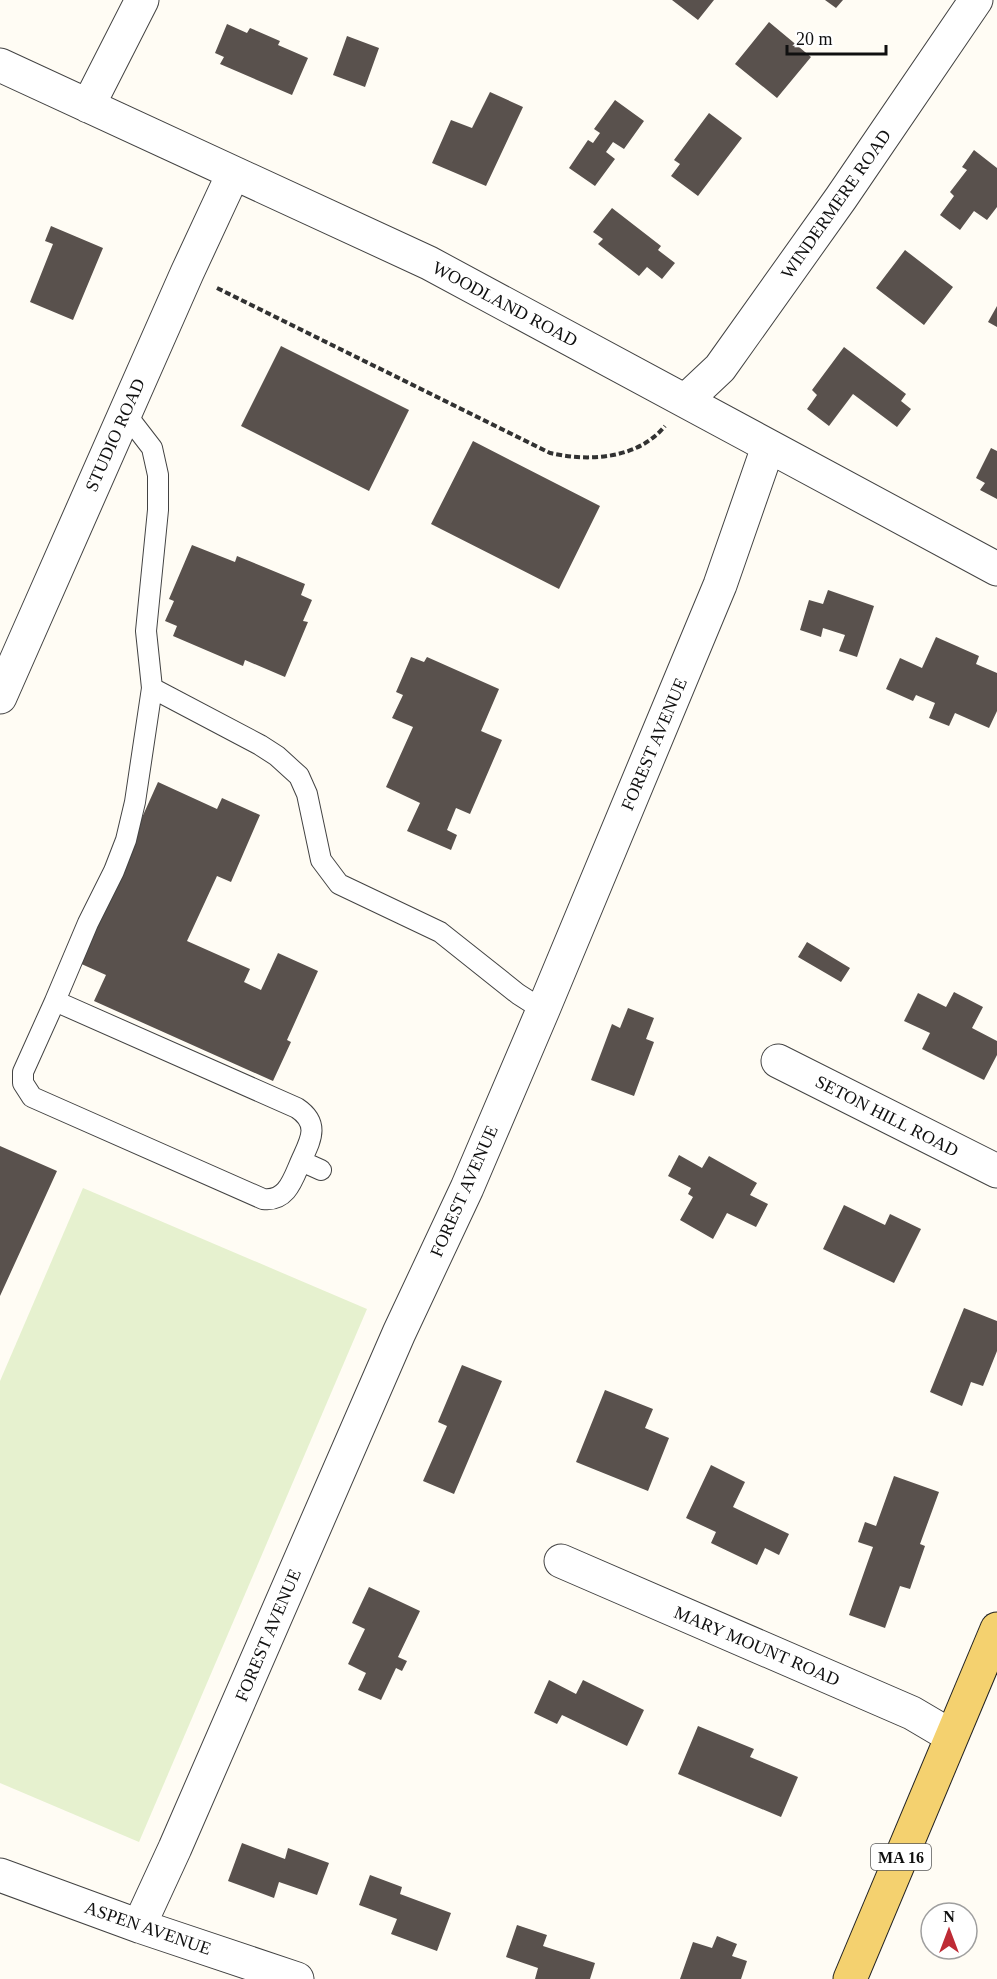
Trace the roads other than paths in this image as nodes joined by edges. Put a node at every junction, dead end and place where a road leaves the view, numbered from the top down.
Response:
1 (142, 0) edge
2 (976, 0) edge
3 (0, 65) edge
4 (88, 106) junction
5 (233, 174) junction
6 (686, 400) junction
7 (125, 413) junction
8 (768, 447) junction
9 (997, 569) edge
10 (152, 688) junction
11 (0, 697) edge
12 (55, 1000) junction
13 (543, 1010) junction
14 (777, 1061) dead end
15 (301, 1161) junction
16 (321, 1170) dead end
17 (997, 1171) edge
18 (561, 1561) dead end
19 (997, 1629) edge
20 (951, 1736) junction
21 (0, 1875) edge
22 (139, 1926) junction
23 (297, 1979) edge
24 (850, 1979) edge

1 - 4 street
2 - 6 street, WINDERMERE ROAD
3 - 4 street, WOODLAND ROAD
4 - 5 street, WOODLAND ROAD
5 - 6 street, WOODLAND ROAD
5 - 7 street, STUDIO ROAD
6 - 8 street, WOODLAND ROAD
7 - 10 lane
7 - 11 street, STUDIO ROAD
8 - 9 street, WOODLAND ROAD
8 - 13 street, FOREST AVENUE
10 - 12 lane
10 - 13 lane
12 - 15 lane
12 - 15 lane
13 - 22 street, FOREST AVENUE
14 - 17 street, SETON HILL ROAD
15 - 16 lane
18 - 20 street, MARY MOUNT ROAD
19 - 20 main road, MA 16
20 - 24 main road, MA 16
21 - 22 street, ASPEN AVENUE
22 - 23 street, ASPEN AVENUE

